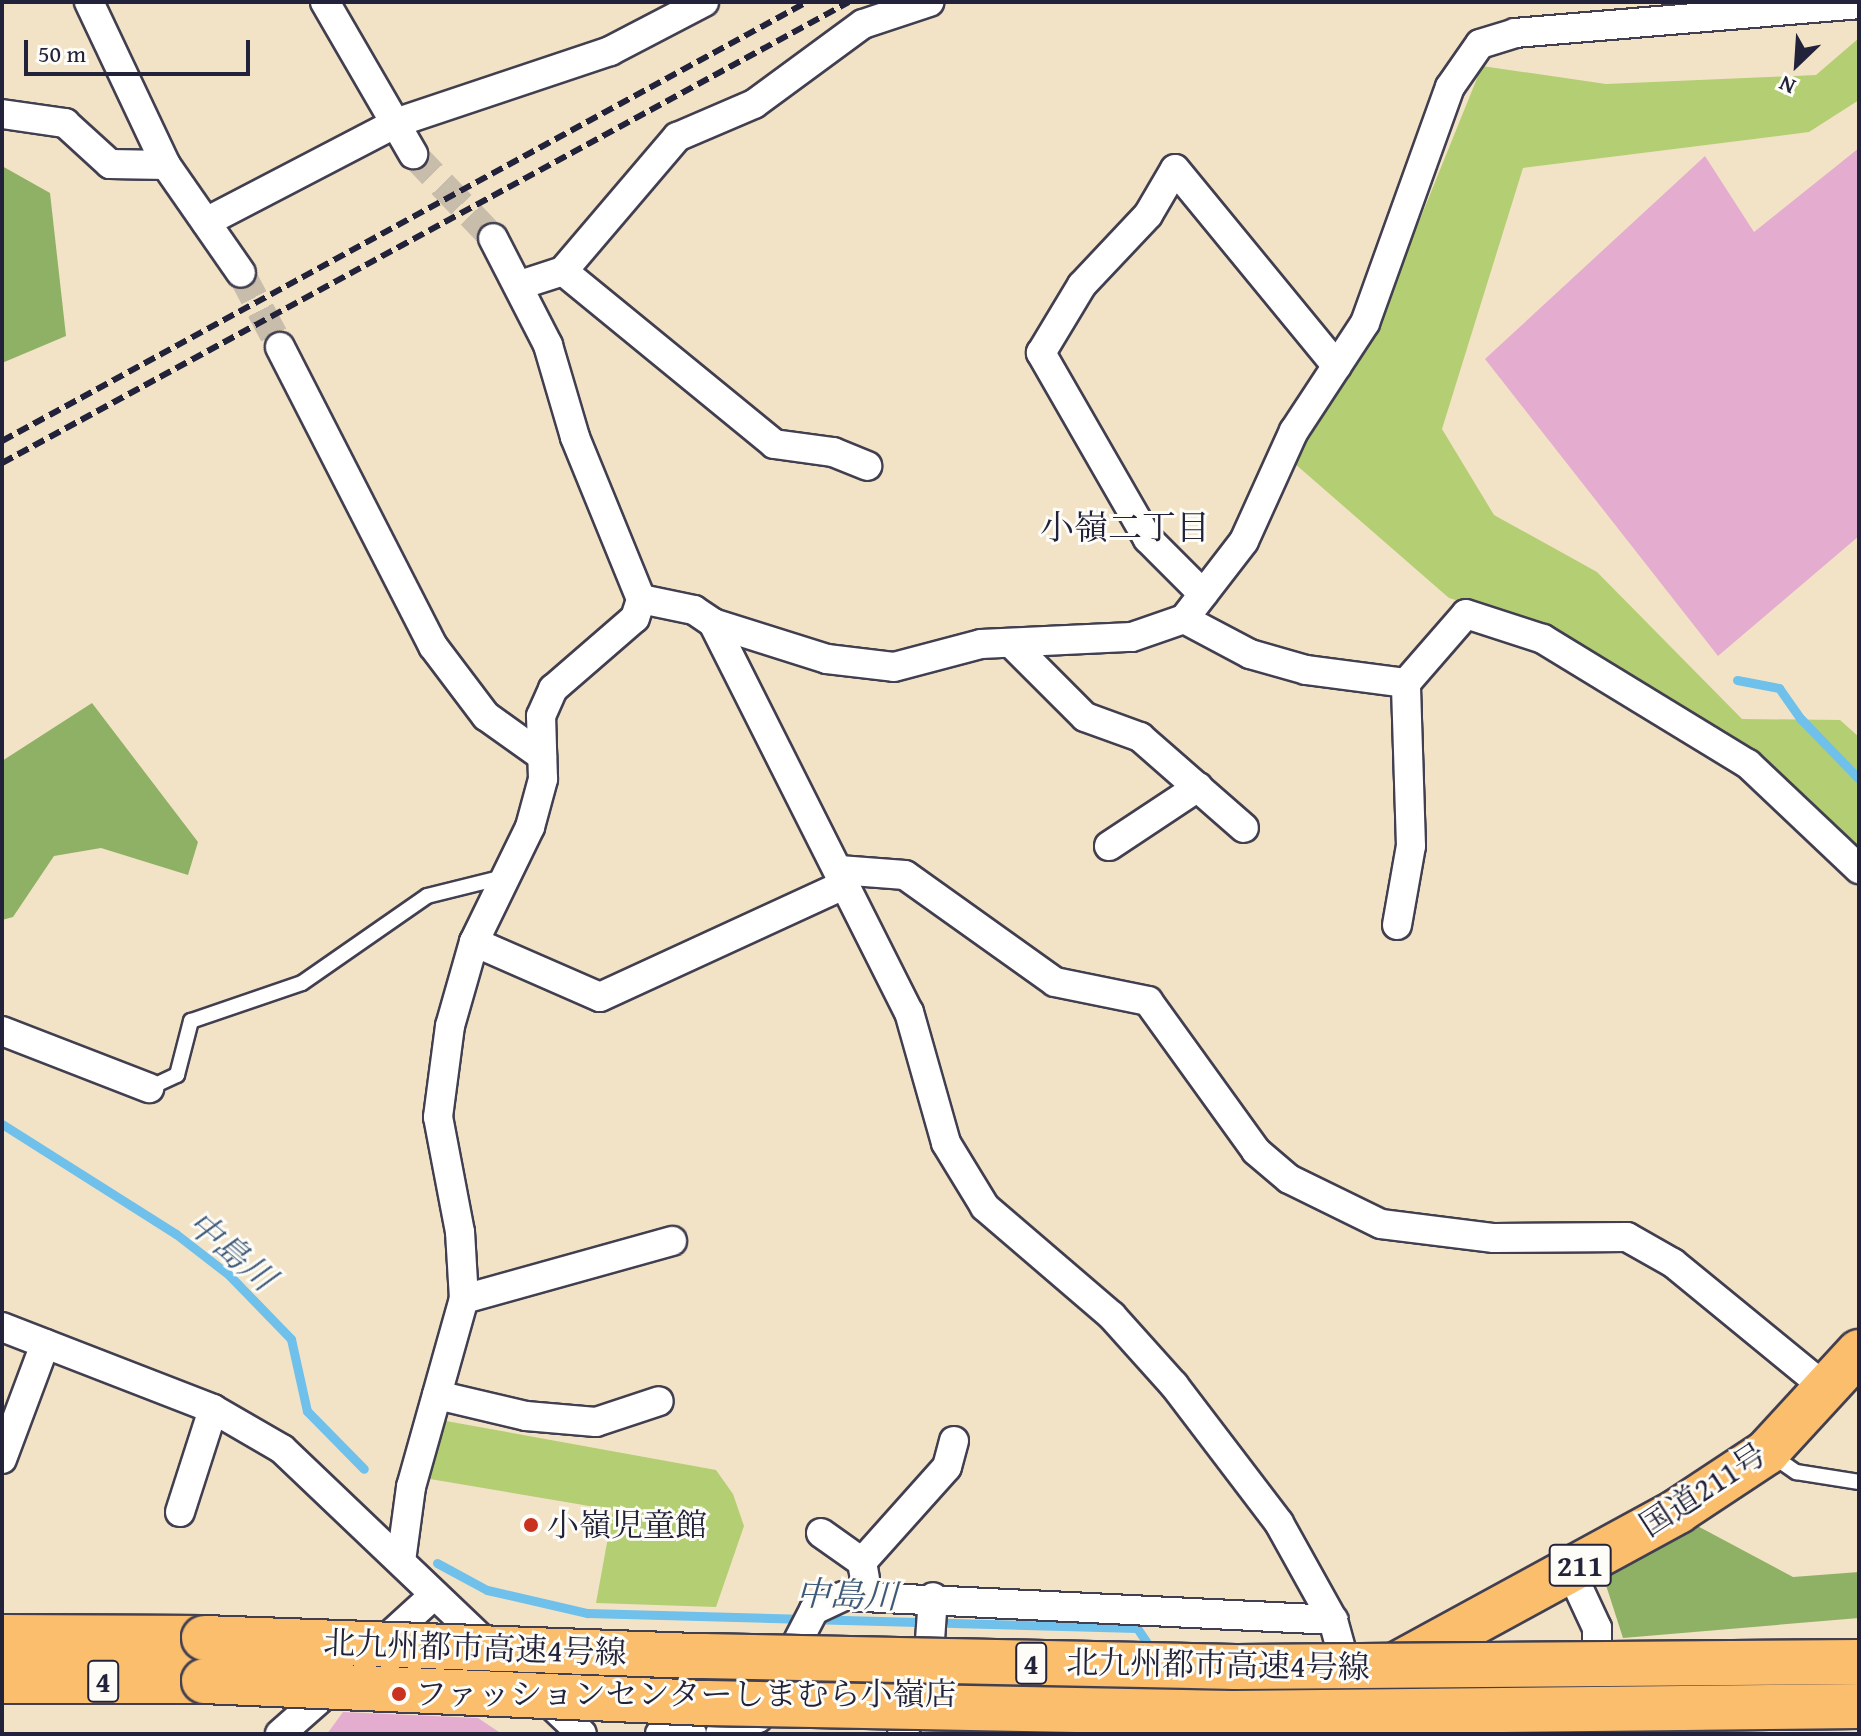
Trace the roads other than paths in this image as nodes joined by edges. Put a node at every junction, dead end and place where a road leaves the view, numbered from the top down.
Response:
1 (89, 2) edge
2 (325, 2) edge
3 (704, 2) edge
4 (929, 2) edge
5 (1859, 4) edge
6 (2, 114) edge
7 (398, 122) junction
8 (413, 154) tunnel mouth
9 (166, 165) junction
10 (206, 222) junction
11 (493, 238) tunnel mouth
12 (563, 271) junction
13 (241, 273) tunnel mouth
14 (520, 285) junction
15 (280, 347) tunnel mouth
16 (1337, 366) junction
17 (867, 466) dead end
18 (1203, 594) junction
19 (641, 599) junction
20 (1184, 619) junction
21 (713, 623) junction
22 (1012, 644) junction
23 (1406, 683) junction
24 (542, 756) junction
25 (1198, 787) junction
26 (1244, 828) dead end
27 (1109, 846) dead end
28 (1859, 869) edge
29 (509, 876) junction
30 (842, 877) junction
31 (1397, 925) dead end
32 (474, 942) junction
33 (2, 1031) edge
34 (149, 1088) joint
35 (672, 1241) dead end
36 (464, 1299) junction
37 (2, 1327) edge
38 (45, 1344) junction
39 (1859, 1352) edge
40 (1827, 1389) junction
41 (437, 1395) junction
42 (659, 1401) dead end
43 (213, 1409) junction
44 (954, 1441) dead end
45 (1767, 1452) junction
46 (2, 1459) edge
47 (1859, 1482) edge
48 (180, 1512) dead end
49 (821, 1533) dead end
50 (401, 1561) junction
51 (862, 1562) junction
52 (1570, 1570) junction
53 (434, 1595) junction
54 (868, 1595) junction
55 (933, 1602) junction
56 (1333, 1620) junction
57 (2, 1637) edge
58 (1859, 1643) edge
59 (1859, 1662) edge
60 (1660, 1667) junction
61 (2, 1681) edge
62 (1352, 1689) junction
63 (1859, 1706) edge
64 (280, 1734) edge
65 (582, 1734) edge
66 (660, 1734) edge
67 (692, 1734) edge
68 (720, 1734) edge
69 (902, 1734) edge
70 (1269, 1734) edge
71 (1376, 1734) edge
72 (1597, 1734) edge

1 - 9 street
2 - 7 street
3 - 7 street
4 - 12 street
5 - 16 street
6 - 9 street
7 - 8 street
7 - 10 street
9 - 10 street
10 - 13 street
11 - 14 street
12 - 14 street
12 - 17 street
14 - 19 street
15 - 24 street
16 - 18 street
16 - 18 street
18 - 20 street
19 - 21 street
19 - 24 street
20 - 22 street
20 - 23 street
21 - 22 street
21 - 30 street
22 - 25 street
23 - 28 street
23 - 31 street
24 - 29 street
25 - 26 street
25 - 27 street
29 - 32 street
29 - 34 lane
30 - 32 street
30 - 40 street
30 - 56 street
32 - 36 street
33 - 34 street
35 - 36 street
36 - 41 street
37 - 38 street
38 - 43 street
38 - 46 street
39 - 40 highway, 国道211号 / 211
40 - 45 highway, 国道211号 / 211
41 - 42 street
41 - 50 street
43 - 48 street
43 - 50 street
44 - 51 street
45 - 47 lane
45 - 52 highway, 国道211号 / 211
49 - 51 street
50 - 53 street
51 - 54 street
52 - 62 highway, 国道211号 / 211
52 - 72 street
53 - 64 street
53 - 65 street
54 - 55 street
54 - 68 street
55 - 56 street
55 - 69 street
56 - 62 street
57 - 60 highway, 北九州都市高速4号線 / 4, bridge
58 - 60 highway, bridge
59 - 60 highway, 北九州都市高速4号線 / 4, bridge
61 - 63 highway, 北九州都市高速4号線 / 4, bridge
62 - 70 highway, 国道211号 / 211
62 - 71 street
66 - 67 street

